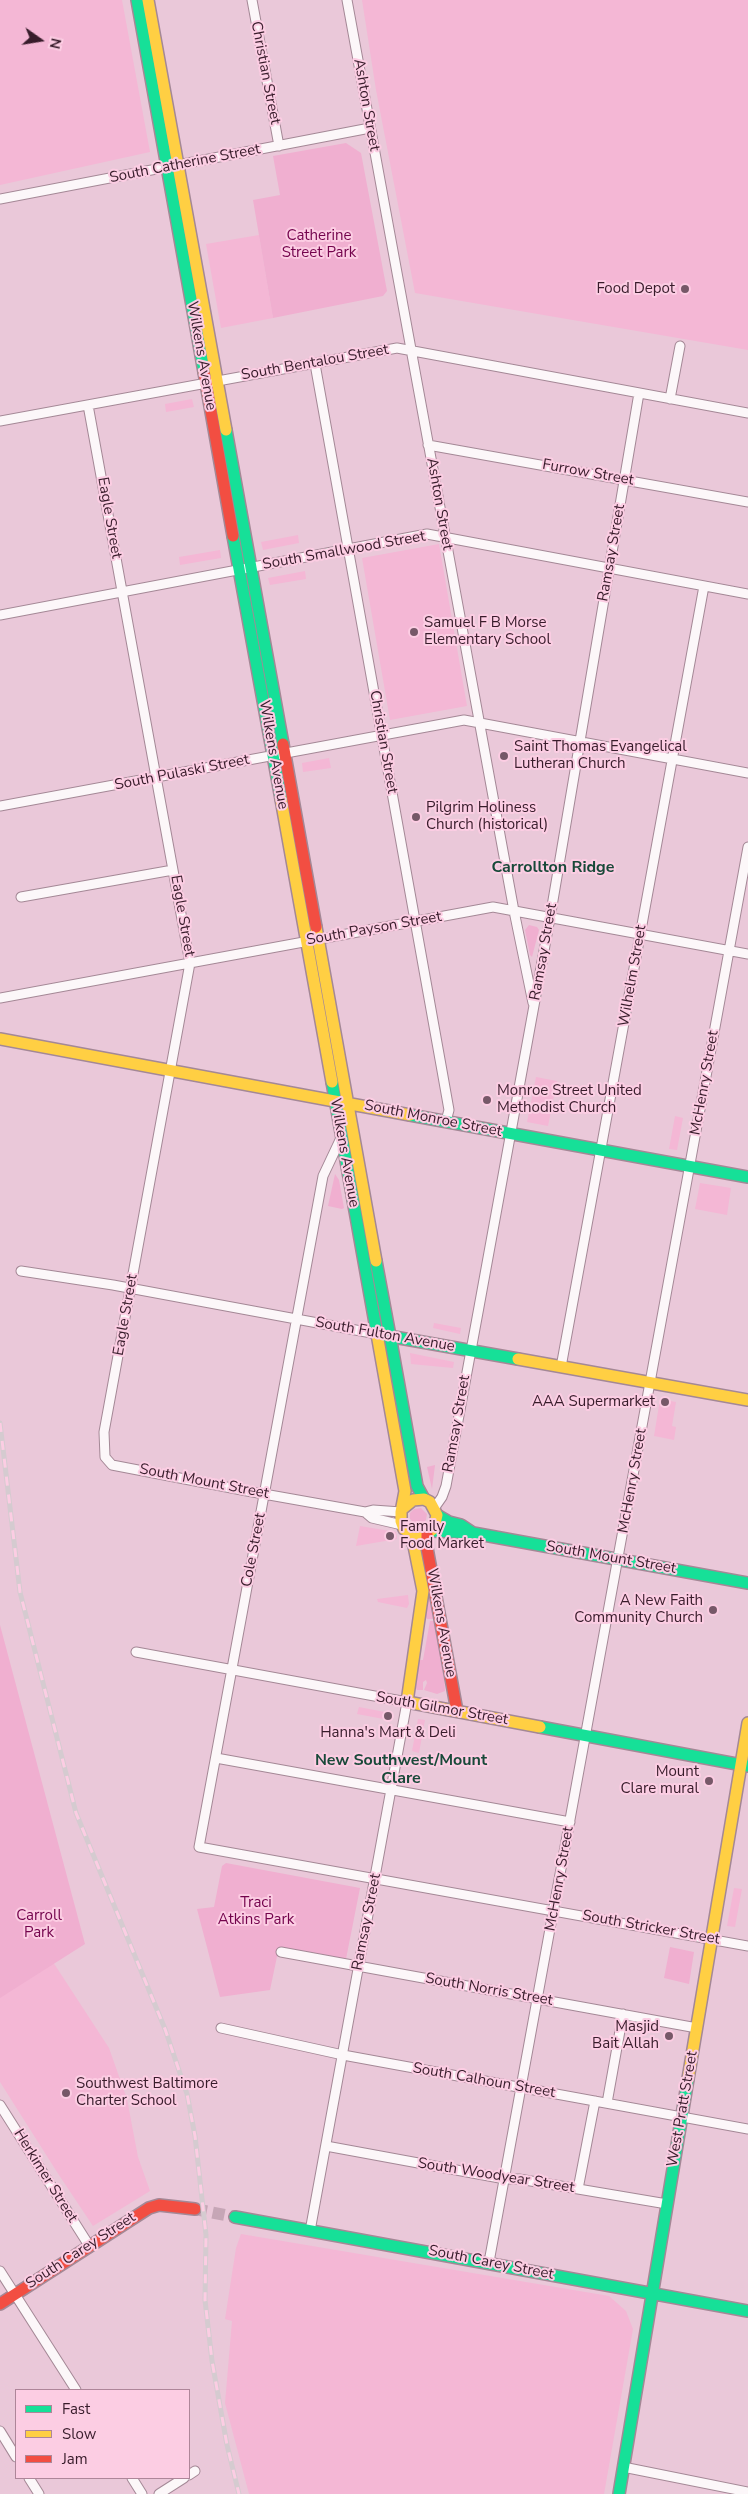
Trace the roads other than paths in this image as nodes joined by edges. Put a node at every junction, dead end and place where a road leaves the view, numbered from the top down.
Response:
1 (137, 0) edge
2 (148, 0) edge
3 (252, 0) edge
4 (347, 0) edge
5 (370, 128) junction
6 (279, 146) junction
7 (173, 166) junction
8 (0, 199) edge
9 (680, 346) dead end
10 (411, 351) junction
11 (315, 364) junction
12 (218, 381) junction
13 (206, 384) junction
14 (639, 393) junction
15 (670, 399) junction
16 (88, 405) junction
17 (748, 413) edge
18 (0, 421) edge
19 (428, 445) junction
20 (624, 480) junction
21 (748, 502) edge
22 (445, 537) junction
23 (348, 549) junction
24 (245, 568) junction
25 (609, 568) junction
26 (704, 586) junction
27 (123, 592) junction
28 (748, 594) edge
29 (0, 615) edge
30 (480, 723) junction
31 (382, 736) junction
32 (580, 742) junction
33 (278, 754) junction
34 (671, 759) junction
35 (748, 773) edge
36 (157, 778) junction
37 (0, 806) edge
38 (748, 847) edge
39 (747, 863) edge
40 (174, 870) junction
41 (21, 897) dead end
42 (514, 911) junction
43 (550, 918) junction
44 (416, 922) junction
45 (641, 934) junction
46 (312, 940) junction
47 (729, 950) junction
48 (748, 954) edge
49 (190, 963) junction
50 (0, 998) edge
51 (534, 1007) junction
52 (0, 1039) edge
53 (171, 1070) junction
54 (334, 1100) junction
55 (347, 1102) junction
56 (446, 1121) junction
57 (510, 1134) junction
58 (341, 1138) junction
59 (600, 1150) junction
60 (690, 1166) junction
61 (748, 1177) edge
62 (21, 1271) dead end
63 (130, 1288) junction
64 (296, 1319) junction
65 (377, 1334) junction
66 (390, 1336) junction
67 (471, 1350) junction
68 (561, 1367) junction
69 (651, 1384) junction
70 (748, 1400) edge
71 (105, 1457) joint
72 (264, 1494) junction
73 (424, 1499) junction
74 (402, 1511) junction
75 (436, 1511) junction
76 (365, 1512) junction
77 (405, 1529) junction
78 (429, 1532) junction
79 (474, 1533) junction
80 (619, 1560) junction
81 (748, 1584) edge
82 (421, 1614) joint
83 (136, 1652) dead end
84 (232, 1669) junction
85 (407, 1702) junction
86 (457, 1711) junction
87 (748, 1723) edge
88 (586, 1736) junction
89 (216, 1758) junction
90 (745, 1765) edge
91 (391, 1790) junction
92 (570, 1822) junction
93 (199, 1847) joint
94 (375, 1879) junction
95 (554, 1911) junction
96 (712, 1940) junction
97 (748, 1946) edge
98 (281, 1952) dead end
99 (358, 1966) junction
100 (538, 1999) junction
101 (623, 2014) junction
102 (221, 2028) dead end
103 (697, 2028) junction
104 (343, 2055) junction
105 (521, 2088) junction
106 (595, 2101) junction
107 (607, 2103) junction
108 (0, 2105) edge
109 (682, 2117) junction
110 (748, 2129) edge
111 (326, 2146) junction
112 (505, 2178) junction
113 (578, 2189) junction
114 (667, 2204) junction
115 (196, 2209) tunnel mouth
116 (235, 2217) tunnel mouth
117 (310, 2231) junction
118 (90, 2247) junction
119 (489, 2262) junction
120 (0, 2270) edge
121 (15, 2294) junction
122 (652, 2294) junction
123 (0, 2304) edge
124 (748, 2311) edge
125 (75, 2389) edge
126 (0, 2431) edge
127 (15, 2455) edge
128 (623, 2467) junction
129 (30, 2479) edge
130 (133, 2479) edge
131 (182, 2479) edge
132 (748, 2492) edge
133 (39, 2494) edge
134 (142, 2494) edge
135 (159, 2494) edge
136 (619, 2494) edge

1 - 7 main road, Wilkens Avenue
2 - 7 main road, Wilkens Avenue
3 - 6 street, Christian Street
4 - 5 street, Ashton Street
5 - 6 street, South Catherine Street
5 - 10 street, Ashton Street
6 - 7 street, South Catherine Street
7 - 8 street, South Catherine Street
7 - 12 main road, Wilkens Avenue
7 - 13 main road, Wilkens Avenue
9 - 15 street
10 - 11 street, South Bentalou Street
10 - 14 street, South Bentalou Street
10 - 19 street, Ashton Street
11 - 12 street, South Bentalou Street
11 - 23 street, Christian Street
12 - 13 street, South Bentalou Street
12 - 24 main road, Wilkens Avenue
13 - 16 street, South Bentalou Street
13 - 24 main road, Wilkens Avenue
14 - 15 street, South Bentalou Street
14 - 20 street, Ramsay Street
15 - 17 street, South Bentalou Street
16 - 18 street, South Bentalou Street
16 - 27 street, Eagle Street
19 - 20 street, Furrow Street
19 - 22 street, Ashton Street
20 - 21 street, Furrow Street
20 - 25 street, Ramsay Street
22 - 23 street, South Smallwood Street
22 - 25 street, South Smallwood Street
22 - 30 street, Ashton Street
23 - 24 street, South Smallwood Street
23 - 31 street, Christian Street
24 - 27 street, South Smallwood Street
24 - 33 main road, Wilkens Avenue
25 - 26 street, South Smallwood Street
25 - 32 street, Ramsay Street
26 - 28 street, South Smallwood Street
26 - 34 street, Wilhelm Street
27 - 29 street, South Smallwood Street
27 - 36 street, Eagle Street
30 - 31 street, South Pulaski Street
30 - 32 street, South Pulaski Street
30 - 42 street, Ashton Street
31 - 33 street, South Pulaski Street
31 - 44 street, Christian Street
32 - 34 street, South Pulaski Street
32 - 43 street, Ramsay Street
33 - 36 street, South Pulaski Street
33 - 46 main road, Wilkens Avenue
34 - 35 street, South Pulaski Street
34 - 45 street, Wilhelm Street
36 - 37 street, South Pulaski Street
36 - 40 street, Eagle Street
38 - 39 street, McHenry Street
39 - 47 street, McHenry Street
40 - 41 street
40 - 49 street, Eagle Street
42 - 43 street, South Payson Street
42 - 44 street, South Payson Street
42 - 51 street, Ashton Street
43 - 45 street, South Payson Street
43 - 51 street, Ramsay Street
44 - 46 street, South Payson Street
44 - 56 street, Christian Street
45 - 47 street, South Payson Street
45 - 59 street, Wilhelm Street
46 - 49 street, South Payson Street
46 - 54 main road, Wilkens Avenue
46 - 55 main road, Wilkens Avenue
47 - 48 street, South Payson Street
47 - 60 street, McHenry Street
49 - 50 street, South Payson Street
49 - 53 street, Eagle Street
51 - 57 street, Ramsay Street
52 - 53 main road, South Monroe Street
53 - 54 main road, South Monroe Street
53 - 63 street, Eagle Street
54 - 55 main road, South Monroe Street
54 - 58 main road, Wilkens Avenue
55 - 56 main road, South Monroe Street
55 - 66 main road, Wilkens Avenue
56 - 57 main road, South Monroe Street
57 - 59 main road, South Monroe Street
57 - 67 street, Ramsay Street
58 - 64 street, Cole Street
58 - 65 main road, Wilkens Avenue
59 - 60 main road, South Monroe Street
59 - 68 street, Wilhelm Street
60 - 61 main road, South Monroe Street
60 - 69 street, McHenry Street
62 - 63 street, South Fulton Avenue
63 - 64 street, South Fulton Avenue
63 - 71 street, Eagle Street
64 - 65 street, South Fulton Avenue
64 - 72 street, Cole Street
65 - 66 main road, South Fulton Avenue
65 - 74 main road, Wilkens Avenue
66 - 67 main road, South Fulton Avenue
66 - 73 main road, Wilkens Avenue
67 - 68 main road, South Fulton Avenue
67 - 75 street, Ramsay Street
68 - 69 main road, South Fulton Avenue
69 - 70 main road, South Fulton Avenue
69 - 80 street, McHenry Street
71 - 72 street, South Mount Street
72 - 76 street, South Mount Street
72 - 84 street, Cole Street
73 - 74 main road
73 - 75 main road
74 - 76 street, South Mount Street
74 - 77 main road
75 - 78 main road
75 - 79 main road, South Mount Street
76 - 77 street, South Mount Street
77 - 78 main road
77 - 82 main road, Wilkens Avenue
78 - 79 main road, South Mount Street
78 - 86 main road, Wilkens Avenue
79 - 80 main road, South Mount Street
80 - 81 main road, South Mount Street
80 - 88 street, McHenry Street
82 - 85 main road, Ramsay Street
83 - 84 street, South Gilmor Street
84 - 85 street, South Gilmor Street
84 - 89 street, Cole Street
85 - 86 main road, South Gilmor Street
85 - 91 street, Ramsay Street
86 - 88 main road, South Gilmor Street
87 - 90 main road, West Pratt Street
88 - 90 main road, South Gilmor Street
88 - 92 street, McHenry Street
89 - 91 street
89 - 93 street, Cole Street
90 - 96 main road, West Pratt Street
91 - 92 street
91 - 94 street, Ramsay Street
92 - 95 street, McHenry Street
93 - 94 street, South Stricker Street
94 - 95 street, South Stricker Street
94 - 99 street, Ramsay Street
95 - 96 street, South Stricker Street
95 - 100 street, McHenry Street
96 - 97 street, South Stricker Street
96 - 103 main road, West Pratt Street
98 - 99 street, South Norris Street
99 - 100 street, South Norris Street
99 - 104 street, Ramsay Street
100 - 101 street, South Norris Street
100 - 105 street, McHenry Street
101 - 103 street, South Norris Street
101 - 107 street
102 - 104 street, South Calhoun Street
103 - 109 main road, West Pratt Street
104 - 105 street, South Calhoun Street
104 - 111 street, Ramsay Street
105 - 106 street, South Calhoun Street
105 - 112 street, McHenry Street
106 - 107 street, South Calhoun Street
106 - 113 street
107 - 109 street, South Calhoun Street
108 - 118 street, Herkimer Street
109 - 110 street, South Calhoun Street
109 - 114 main road, West Pratt Street
111 - 112 street, South Woodyear Street
111 - 117 street, Ramsay Street
112 - 113 street, South Woodyear Street
112 - 119 street, McHenry Street
113 - 114 street, South Woodyear Street
114 - 122 main road, West Pratt Street
115 - 118 main road, South Carey Street
116 - 117 main road, South Carey Street
117 - 119 main road, South Carey Street
118 - 121 main road, South Carey Street
119 - 122 main road, South Carey Street
120 - 121 street
121 - 123 main road, South Carey Street
121 - 125 street
122 - 124 main road, South Carey Street
122 - 128 main road, West Pratt Street
126 - 127 street
128 - 132 street
128 - 136 main road, West Pratt Street
129 - 133 street
130 - 134 street
131 - 135 street

